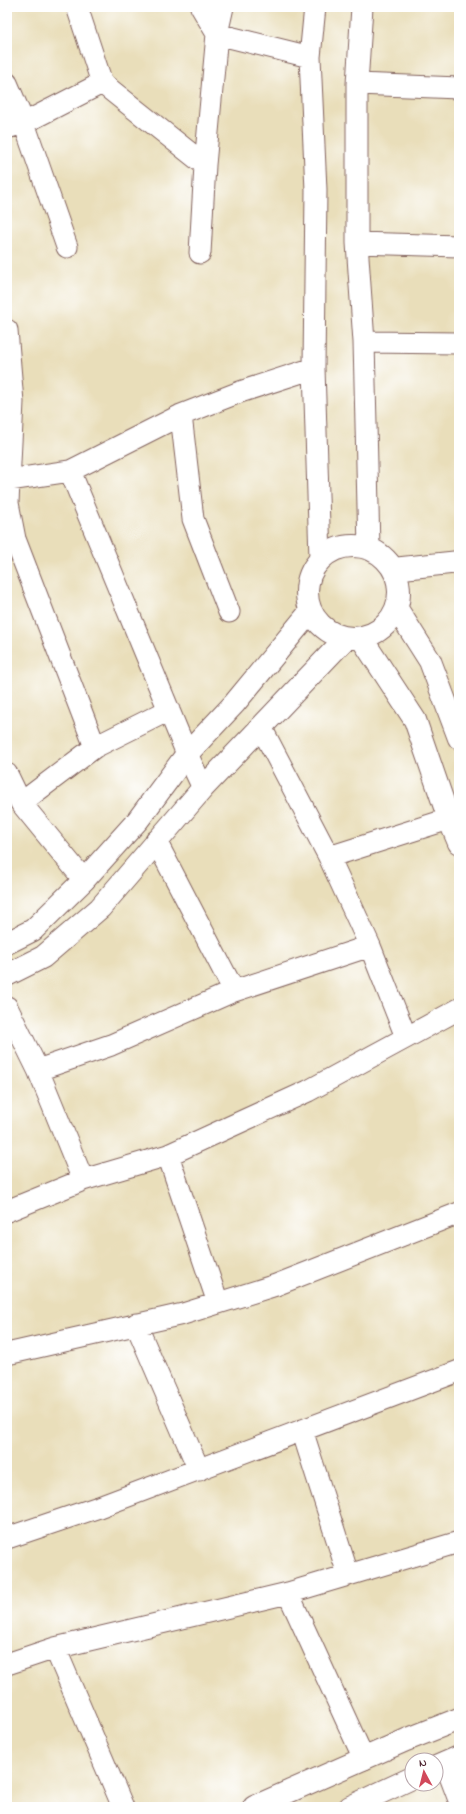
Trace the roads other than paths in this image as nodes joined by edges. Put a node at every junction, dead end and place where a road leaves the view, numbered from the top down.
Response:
1 (77, 7) edge
2 (201, 7) edge
3 (224, 7) edge
4 (315, 7) edge
5 (362, 7) edge
6 (217, 34) junction
7 (310, 57) junction
8 (7, 83) edge
9 (102, 83) junction
10 (357, 84) junction
11 (459, 88) edge
12 (16, 126) edge
13 (205, 165) junction
14 (357, 243) junction
15 (459, 246) edge
16 (67, 247) dead end
17 (200, 253) dead end
18 (7, 330) edge
19 (364, 342) junction
20 (459, 342) edge
21 (314, 368) junction
22 (181, 415) junction
23 (70, 471) junction
24 (9, 480) junction
25 (369, 548) junction
26 (320, 558) junction
27 (459, 562) edge
28 (393, 569) junction
29 (397, 609) junction
30 (229, 612) dead end
31 (310, 612) junction
32 (354, 639) junction
33 (169, 710) junction
34 (261, 727) junction
35 (459, 738) edge
36 (95, 747) junction
37 (187, 754) junction
38 (7, 774) edge
39 (204, 788) junction
40 (21, 803) junction
41 (449, 819) junction
42 (156, 841) junction
43 (459, 843) edge
44 (329, 857) junction
45 (84, 880) junction
46 (7, 943) edge
47 (370, 946) junction
48 (7, 975) edge
49 (234, 991) junction
50 (7, 1008) edge
51 (459, 1009) edge
52 (406, 1037) junction
53 (38, 1070) junction
54 (168, 1155) junction
55 (83, 1180) junction
56 (7, 1211) edge
57 (459, 1214) edge
58 (218, 1303) junction
59 (136, 1324) junction
60 (7, 1354) edge
61 (459, 1371) edge
62 (302, 1430) junction
63 (199, 1470) junction
64 (7, 1538) edge
65 (459, 1542) edge
66 (348, 1574) junction
67 (288, 1593) junction
68 (55, 1648) junction
69 (7, 1664) edge
70 (459, 1719) edge
71 (364, 1759) junction
72 (447, 1763) edge
73 (404, 1784) edge
74 (383, 1800) edge
75 (459, 1800) edge
76 (123, 1807) edge
77 (254, 1807) edge
78 (350, 1807) edge

1 - 9 street
2 - 6 street
3 - 6 street
4 - 7 street
5 - 10 street
6 - 7 street
6 - 13 street
7 - 21 street
8 - 12 street
9 - 12 street
9 - 13 street
10 - 11 street
10 - 14 street
12 - 16 street
13 - 17 street
14 - 15 street
14 - 19 street
18 - 24 street
19 - 20 street
19 - 25 street
21 - 22 street
21 - 26 street
22 - 23 street
22 - 30 street
23 - 24 street
23 - 33 street
24 - 36 street
25 - 26 street
25 - 28 street
26 - 31 street
27 - 28 street
28 - 29 street
29 - 32 street
29 - 35 street
31 - 32 street
31 - 37 street
32 - 34 street
32 - 41 street
33 - 36 street
33 - 37 street
34 - 39 street
34 - 44 street
36 - 40 street
37 - 39 street
37 - 45 street
38 - 40 street
39 - 42 street
40 - 45 street
41 - 43 street
41 - 44 street
42 - 48 street
42 - 49 street
44 - 47 street
45 - 46 street
47 - 49 street
47 - 52 street
49 - 53 street
50 - 53 street
51 - 52 street
52 - 54 street
53 - 55 street
54 - 55 street
54 - 58 street
55 - 56 street
57 - 58 street
58 - 59 street
59 - 60 street
59 - 63 street
61 - 62 street
62 - 63 street
62 - 66 street
63 - 64 street
65 - 66 street
66 - 67 street
67 - 68 street
67 - 71 street
68 - 69 street
68 - 76 street
70 - 71 street
71 - 77 street
72 - 75 street
73 - 74 street
74 - 78 street

